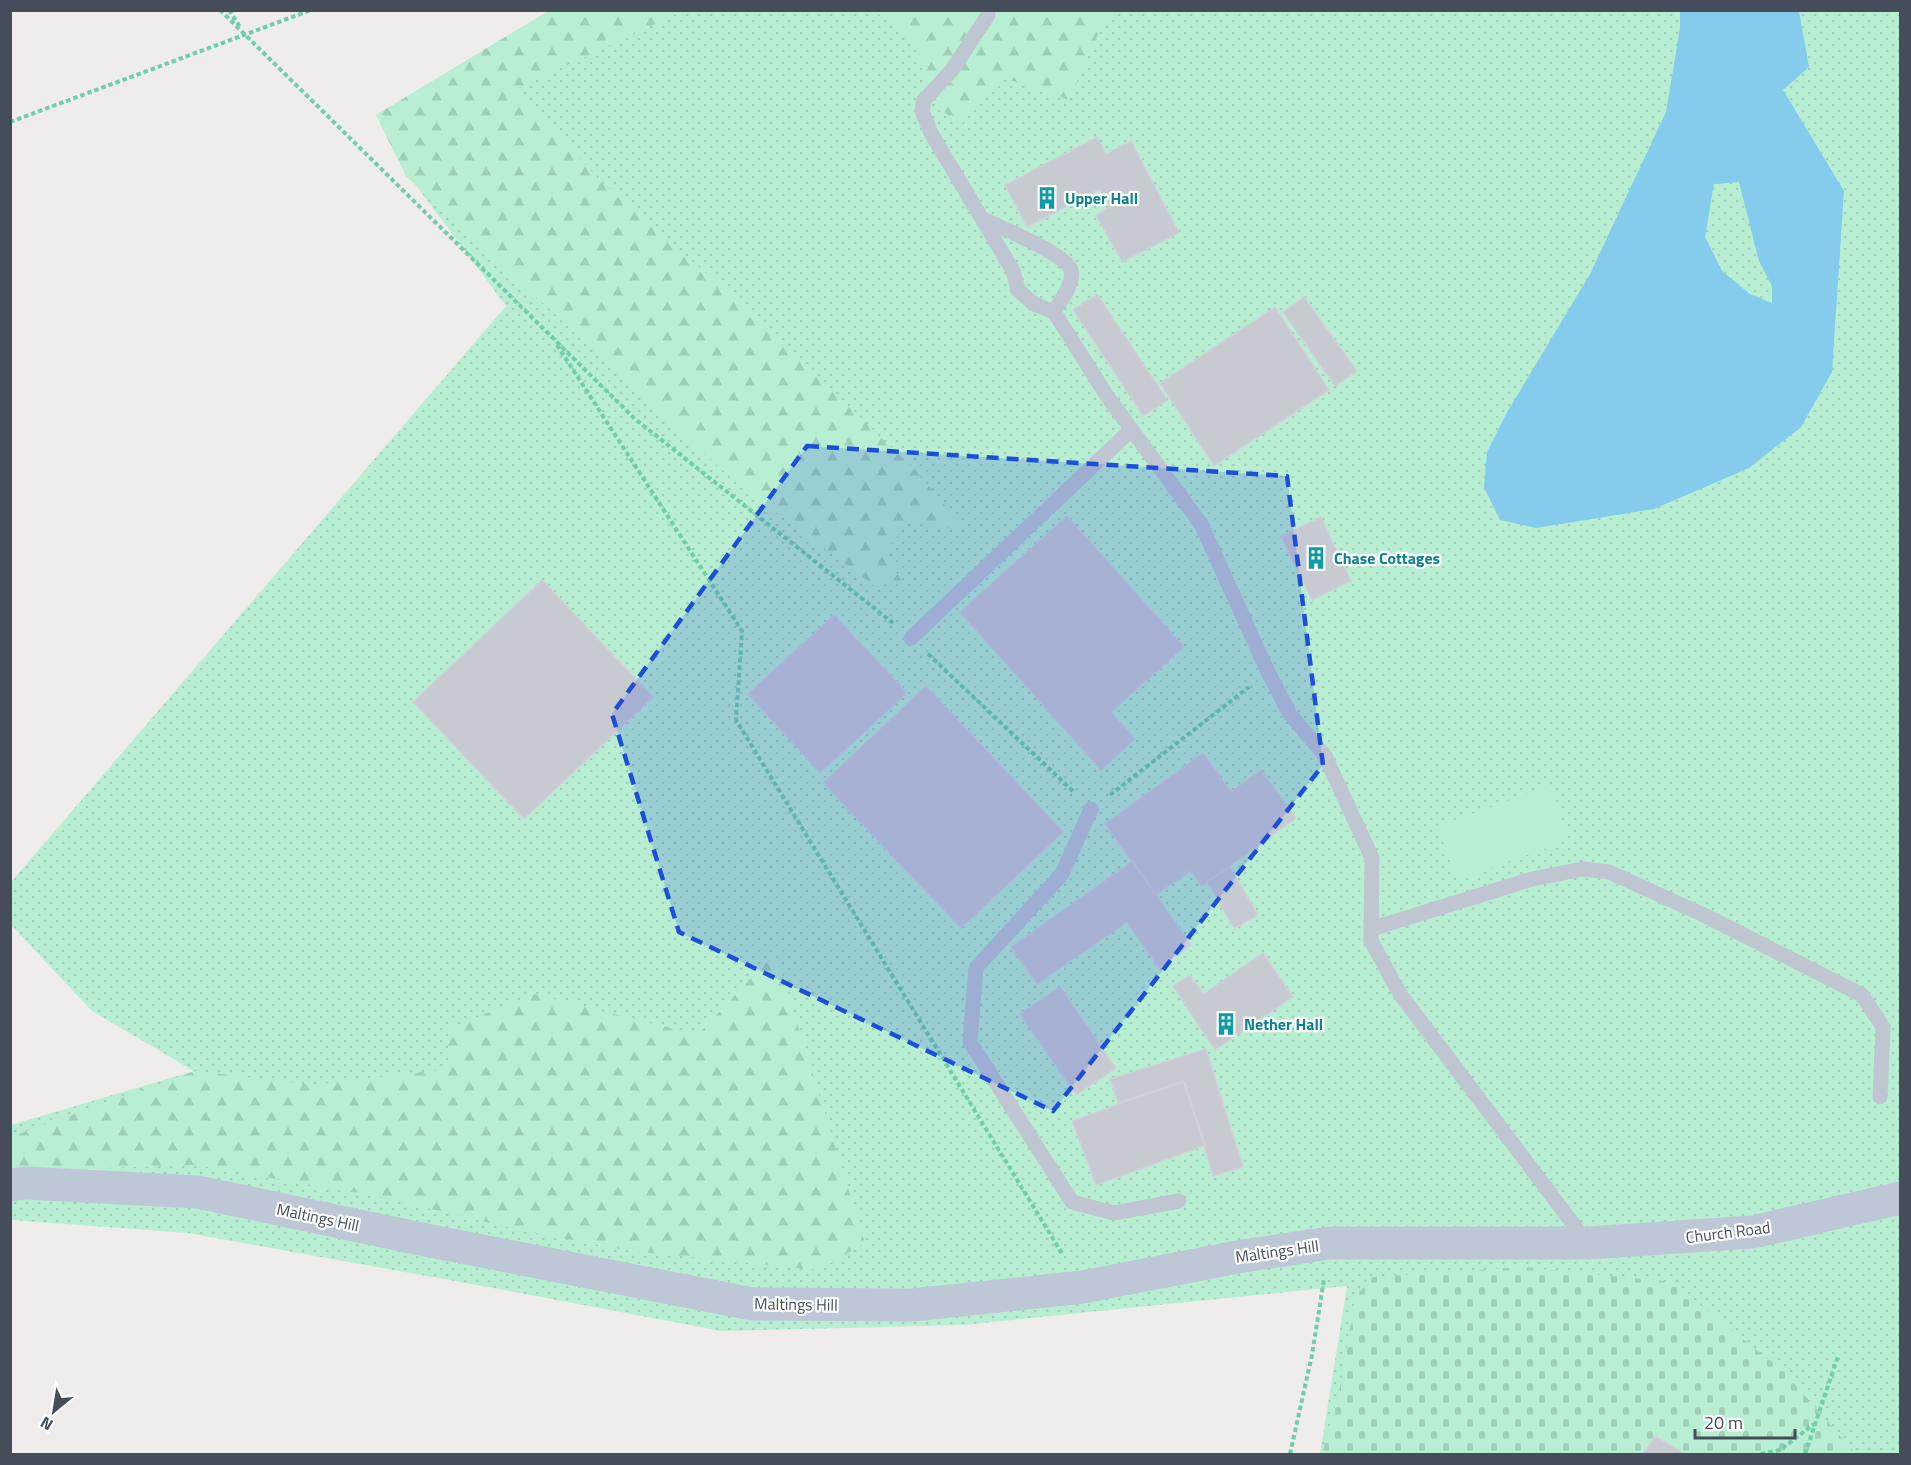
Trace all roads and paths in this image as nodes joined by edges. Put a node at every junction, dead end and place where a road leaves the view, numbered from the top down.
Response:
1 (220, 10) edge
2 (229, 10) edge
3 (311, 10) edge
4 (988, 15) dead end
5 (245, 35) junction
6 (10, 122) edge
7 (982, 219) junction
8 (1054, 312) junction
9 (1131, 430) junction
10 (911, 638) dead end
11 (1091, 809) dead end
12 (1371, 929) junction
13 (1880, 1097) dead end
14 (10, 1185) edge
15 (1900, 1197) edge
16 (1179, 1201) dead end
17 (1329, 1243) junction
18 (1588, 1244) junction
19 (1083, 1287) junction
20 (1838, 1356) dead end
21 (1815, 1424) junction
22 (1290, 1455) edge
23 (1761, 1455) edge
24 (1805, 1455) edge

1 - 5 path
2 - 5 path
3 - 5 path
4 - 7 lane
5 - 6 path
5 - 19 path
7 - 8 lane
7 - 8 lane
8 - 9 lane
9 - 10 lane
9 - 12 lane
11 - 16 lane
12 - 13 lane
12 - 18 lane
14 - 19 street, Maltings Hill
15 - 18 street, Church Road
17 - 18 street, Maltings Hill
17 - 19 street, Maltings Hill
17 - 22 path
20 - 21 path
21 - 23 path
21 - 24 path

